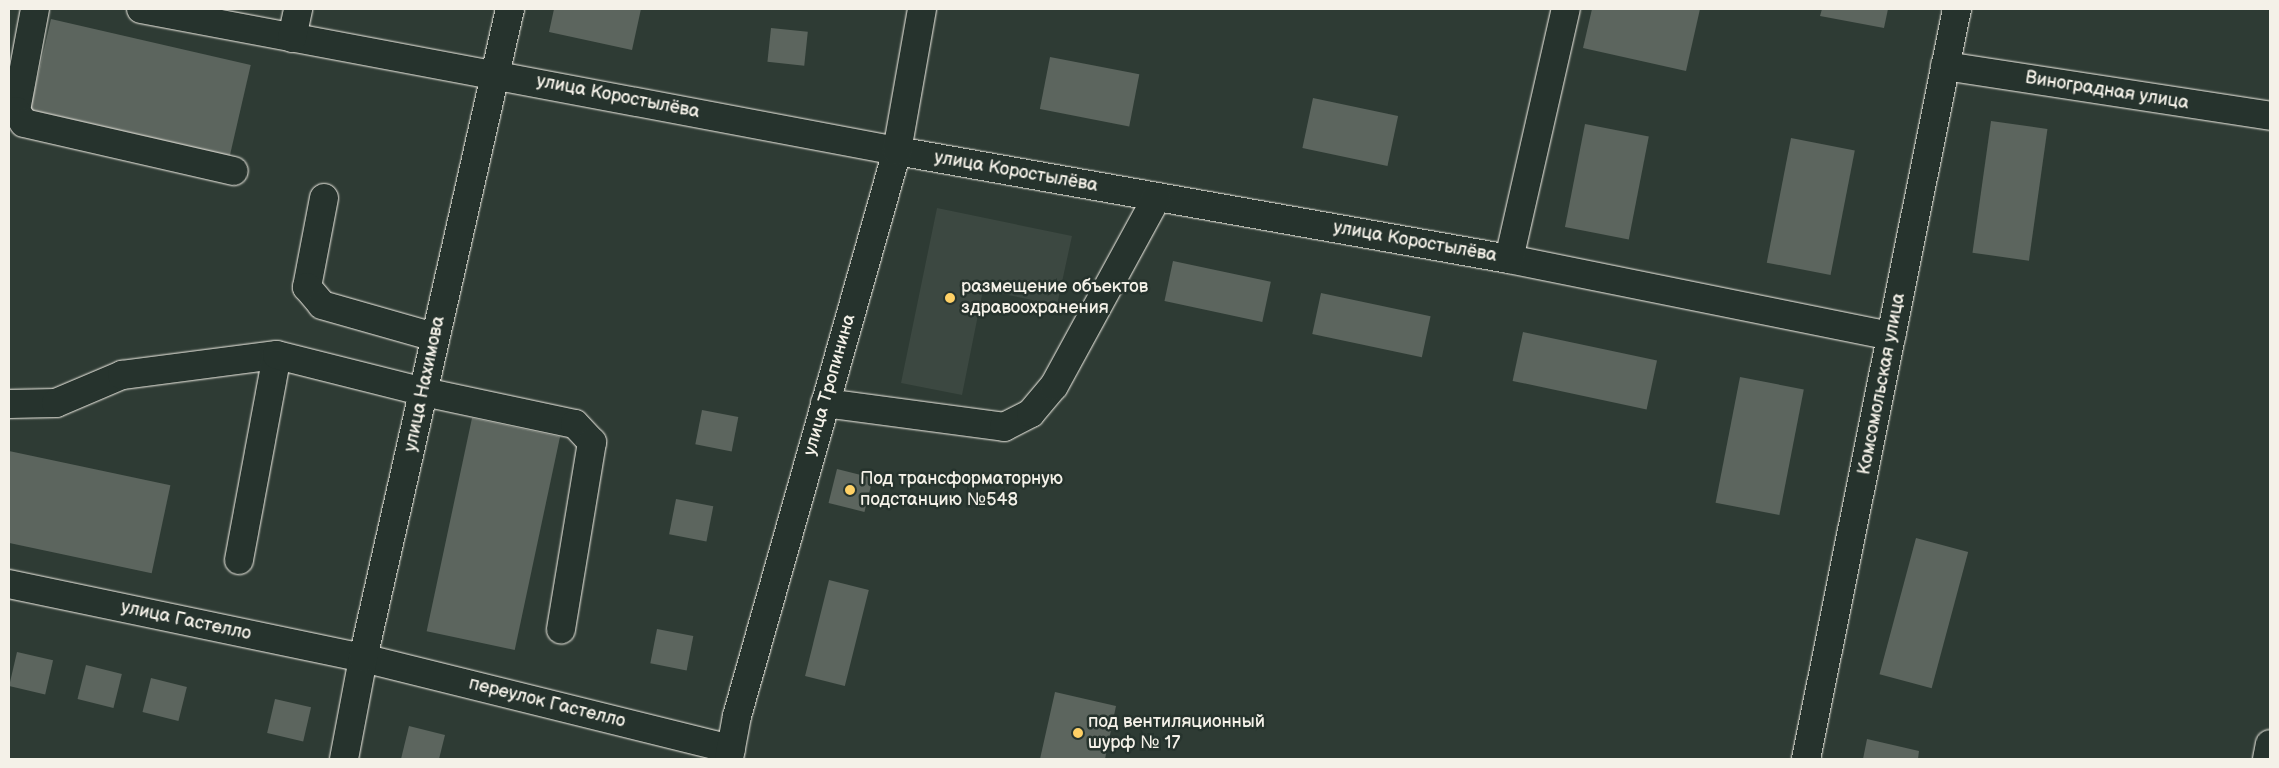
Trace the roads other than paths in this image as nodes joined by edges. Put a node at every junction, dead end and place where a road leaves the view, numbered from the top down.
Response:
1 (35, 9) edge
2 (141, 9) edge
3 (298, 9) edge
4 (510, 9) edge
5 (922, 9) edge
6 (1566, 9) edge
7 (1957, 9) edge
8 (292, 38) junction
9 (1945, 66) junction
10 (497, 73) junction
11 (2270, 116) edge
12 (897, 151) junction
13 (234, 170) dead end
14 (1157, 196) junction
15 (324, 198) dead end
16 (1509, 259) junction
17 (1891, 336) junction
18 (434, 337) junction
19 (278, 355) junction
20 (424, 392) junction
21 (9, 404) edge
22 (825, 404) junction
23 (239, 560) dead end
24 (9, 584) edge
25 (561, 629) dead end
26 (363, 658) junction
27 (2270, 744) edge
28 (730, 754) edge
29 (344, 759) edge
30 (1806, 759) edge
31 (2267, 759) edge

1 - 13 street
2 - 8 street, улица Коростылёва
3 - 8 street
4 - 10 street, улица Нахимова
5 - 12 street, улица Тропинина
6 - 16 street
7 - 9 street, Комсомольская улица
8 - 10 street, улица Коростылёва
9 - 11 street, Виноградная улица
9 - 17 street, Комсомольская улица
10 - 12 street, улица Коростылёва
10 - 18 street, улица Нахимова
12 - 14 street, улица Коростылёва
12 - 22 street, улица Тропинина
14 - 16 street, улица Коростылёва
14 - 22 street
15 - 18 street
16 - 17 street, улица Коростылёва
17 - 30 street, Комсомольская улица
18 - 20 street, улица Нахимова
19 - 20 street
19 - 21 street
19 - 23 street
20 - 25 street
20 - 26 street, улица Нахимова
22 - 28 street, улица Тропинина
24 - 26 street, улица Гастелло
26 - 28 street, переулок Гастелло
26 - 29 street, улица Нахимова
27 - 31 street

